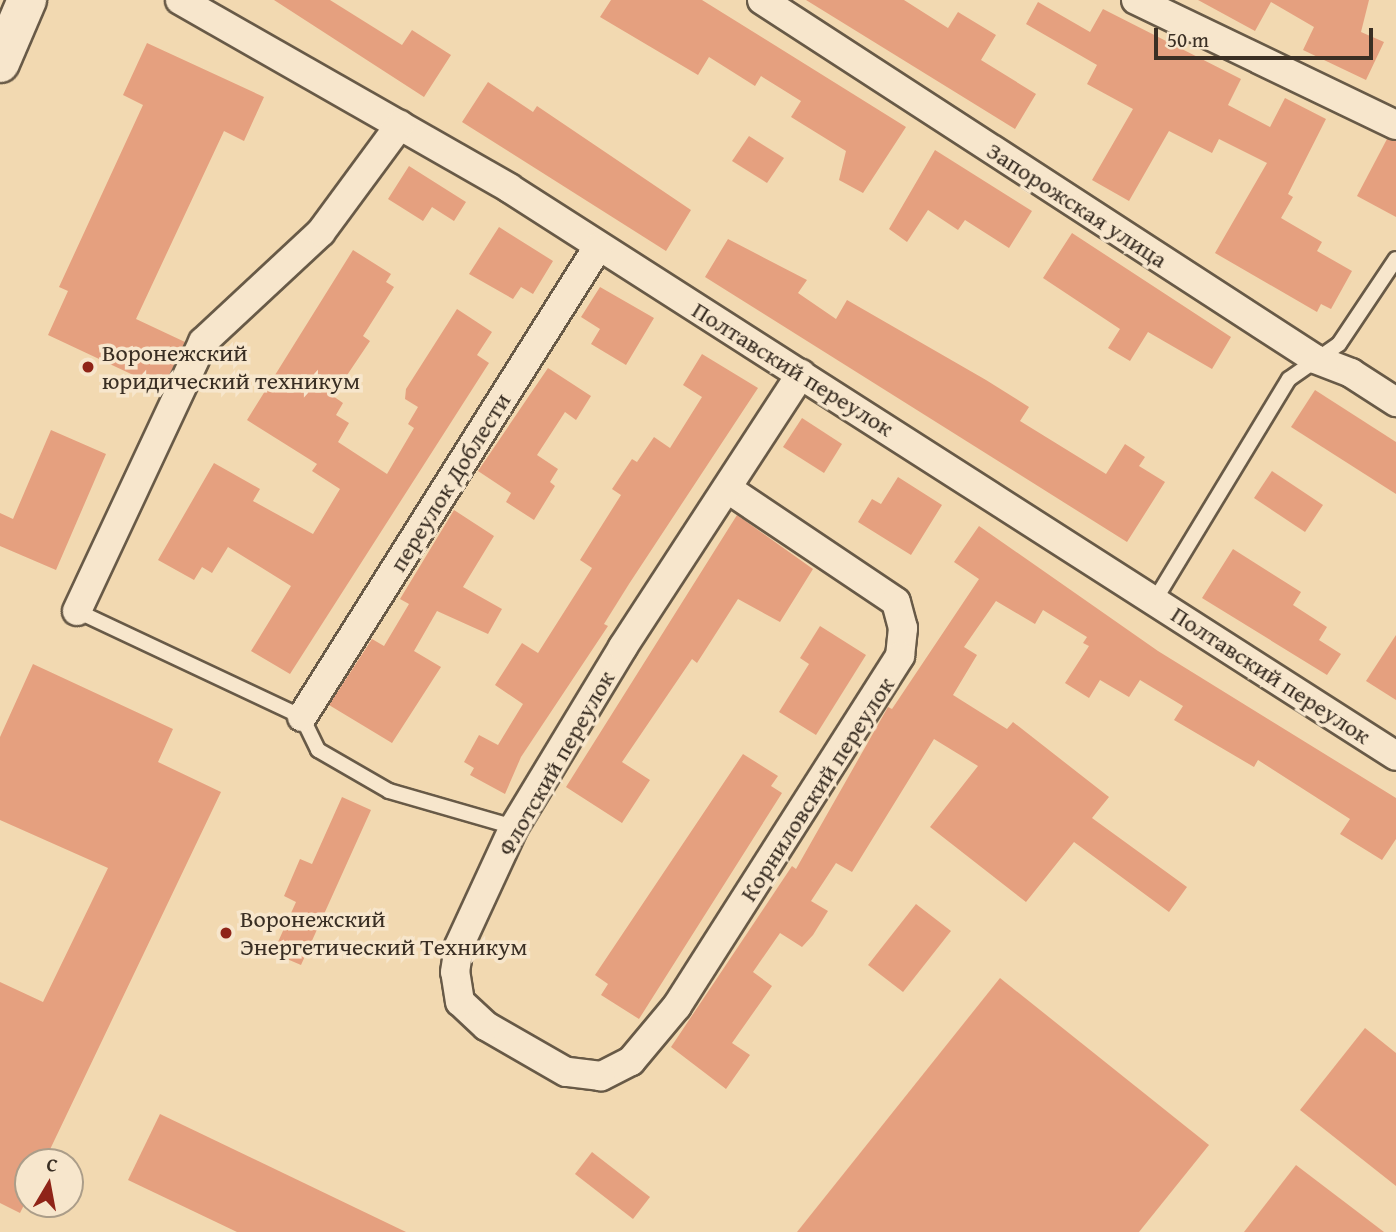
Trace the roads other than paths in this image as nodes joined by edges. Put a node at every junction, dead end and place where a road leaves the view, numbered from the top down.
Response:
1 (27, 0) edge
2 (180, 0) edge
3 (762, 0) edge
4 (1136, 0) edge
5 (0, 63) edge
6 (400, 125) junction
7 (1396, 125) edge
8 (598, 247) junction
9 (1396, 259) edge
10 (1315, 359) junction
11 (801, 373) junction
12 (1396, 402) edge
13 (728, 489) junction
14 (1155, 600) junction
15 (77, 611) joint
16 (302, 717) junction
17 (1396, 756) edge
18 (514, 827) junction
19 (631, 1061) joint

1 - 5 main road
2 - 6 street, Полтавский переулок
3 - 10 street, Запорожская улица
4 - 7 street
6 - 8 street, Полтавский переулок
6 - 15 street
8 - 11 street, Полтавский переулок
8 - 16 street, переулок Доблести
9 - 10 lane
10 - 12 street, Запорожская улица
10 - 14 lane
11 - 13 street, Флотский переулок
11 - 14 street, Полтавский переулок
13 - 18 street, Флотский переулок
13 - 19 street, Корниловский переулок
14 - 17 street, Полтавский переулок
15 - 16 lane
16 - 18 lane
18 - 19 street, Флотский переулок

